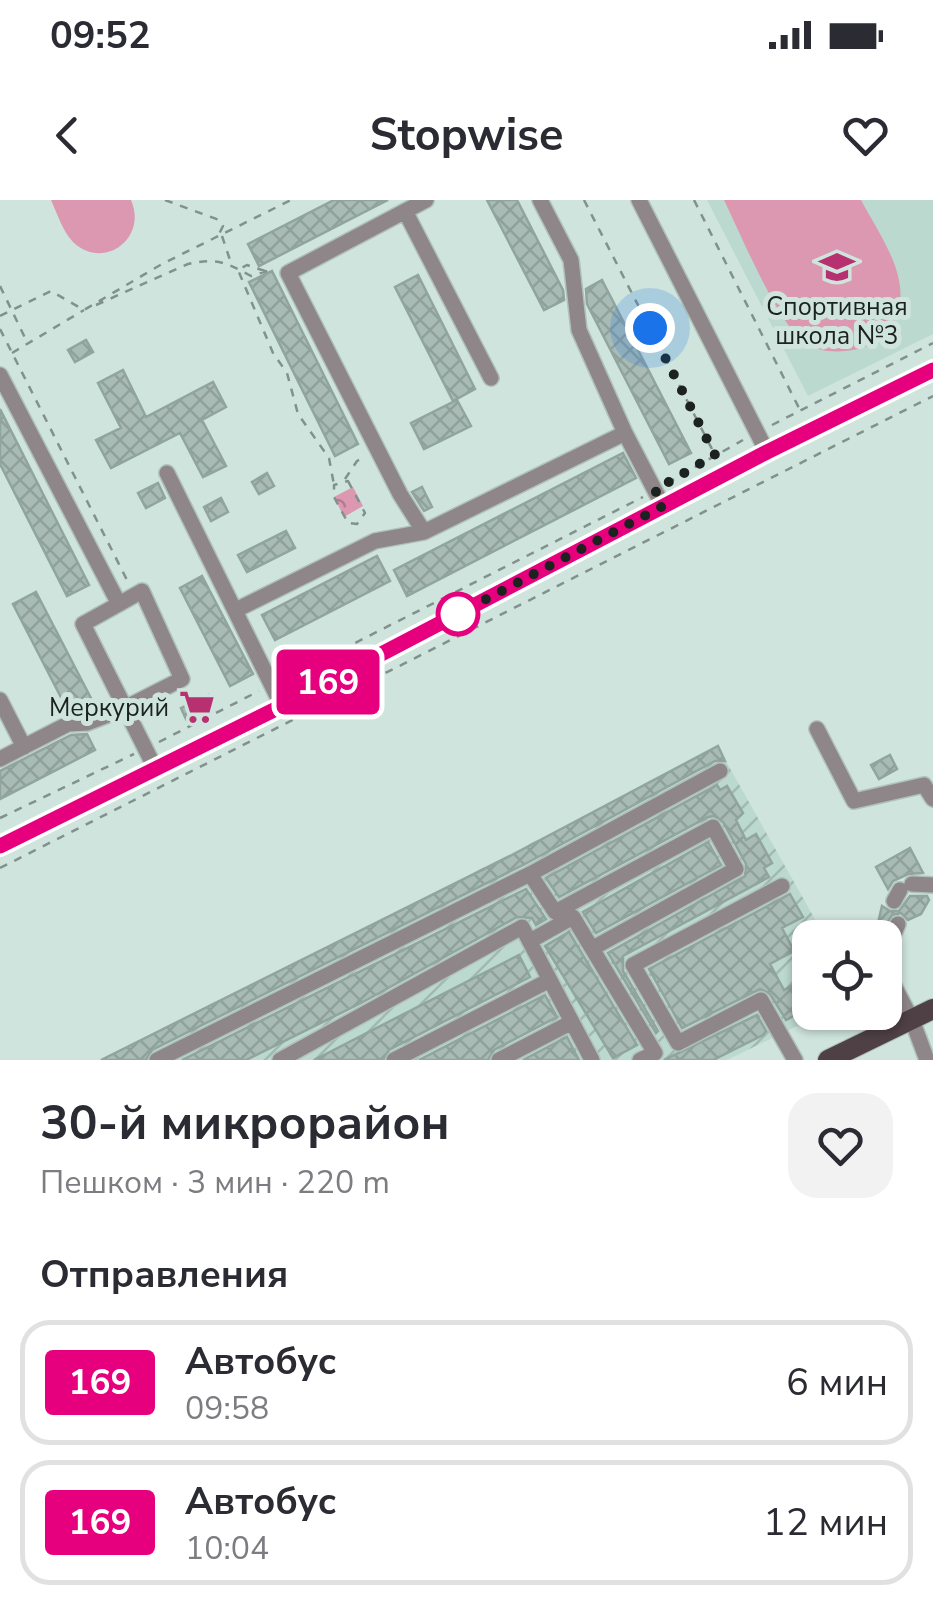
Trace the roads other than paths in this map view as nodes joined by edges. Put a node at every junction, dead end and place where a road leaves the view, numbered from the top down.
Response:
1 (426, 200) edge
2 (540, 200) edge
3 (639, 200) edge
4 (405, 211) junction
5 (933, 370) edge
6 (0, 375) edge
7 (491, 378) dead end
8 (626, 432) junction
9 (767, 452) junction
10 (167, 474) dead end
11 (663, 506) junction
12 (424, 532) junction
13 (119, 604) junction
14 (236, 610) junction
15 (0, 700) edge
16 (282, 706) junction
17 (123, 709) junction
18 (816, 730) dead end
19 (24, 747) junction
20 (0, 759) edge
21 (155, 768) junction
22 (720, 771) dead end
23 (933, 799) edge
24 (0, 846) edge
25 (530, 874) junction
26 (933, 884) edge
27 (782, 886) dead end
28 (902, 892) dead end
29 (570, 912) junction
30 (530, 940) junction
31 (594, 948) junction
32 (548, 981) junction
33 (902, 1001) edge
34 (933, 1008) edge
35 (912, 1020) junction
36 (572, 1022) junction
37 (678, 1043) junction
38 (647, 1056) edge
39 (156, 1060) edge
40 (280, 1060) edge
41 (394, 1060) edge
42 (498, 1060) edge
43 (592, 1060) edge
44 (796, 1060) edge
45 (828, 1060) edge
46 (927, 1060) edge

1 - 4 street
2 - 8 street
3 - 9 street
4 - 7 street
4 - 12 street
5 - 9 street
6 - 13 street
8 - 11 street
8 - 12 street
9 - 11 street
10 - 14 street
11 - 16 street
12 - 14 street
13 - 17 street
13 - 17 street
14 - 16 street
15 - 19 street
16 - 21 street
17 - 19 street
17 - 21 street
18 - 23 street
19 - 20 street
21 - 24 street
22 - 25 street
25 - 29 street
25 - 39 street
26 - 28 street
27 - 37 street
29 - 30 street
29 - 31 street
29 - 31 street
30 - 32 street
30 - 40 street
31 - 38 street
32 - 36 street
32 - 41 street
33 - 35 street
34 - 35 main road
35 - 45 main road
35 - 46 street
36 - 42 street
36 - 43 street
37 - 38 street
37 - 44 street

